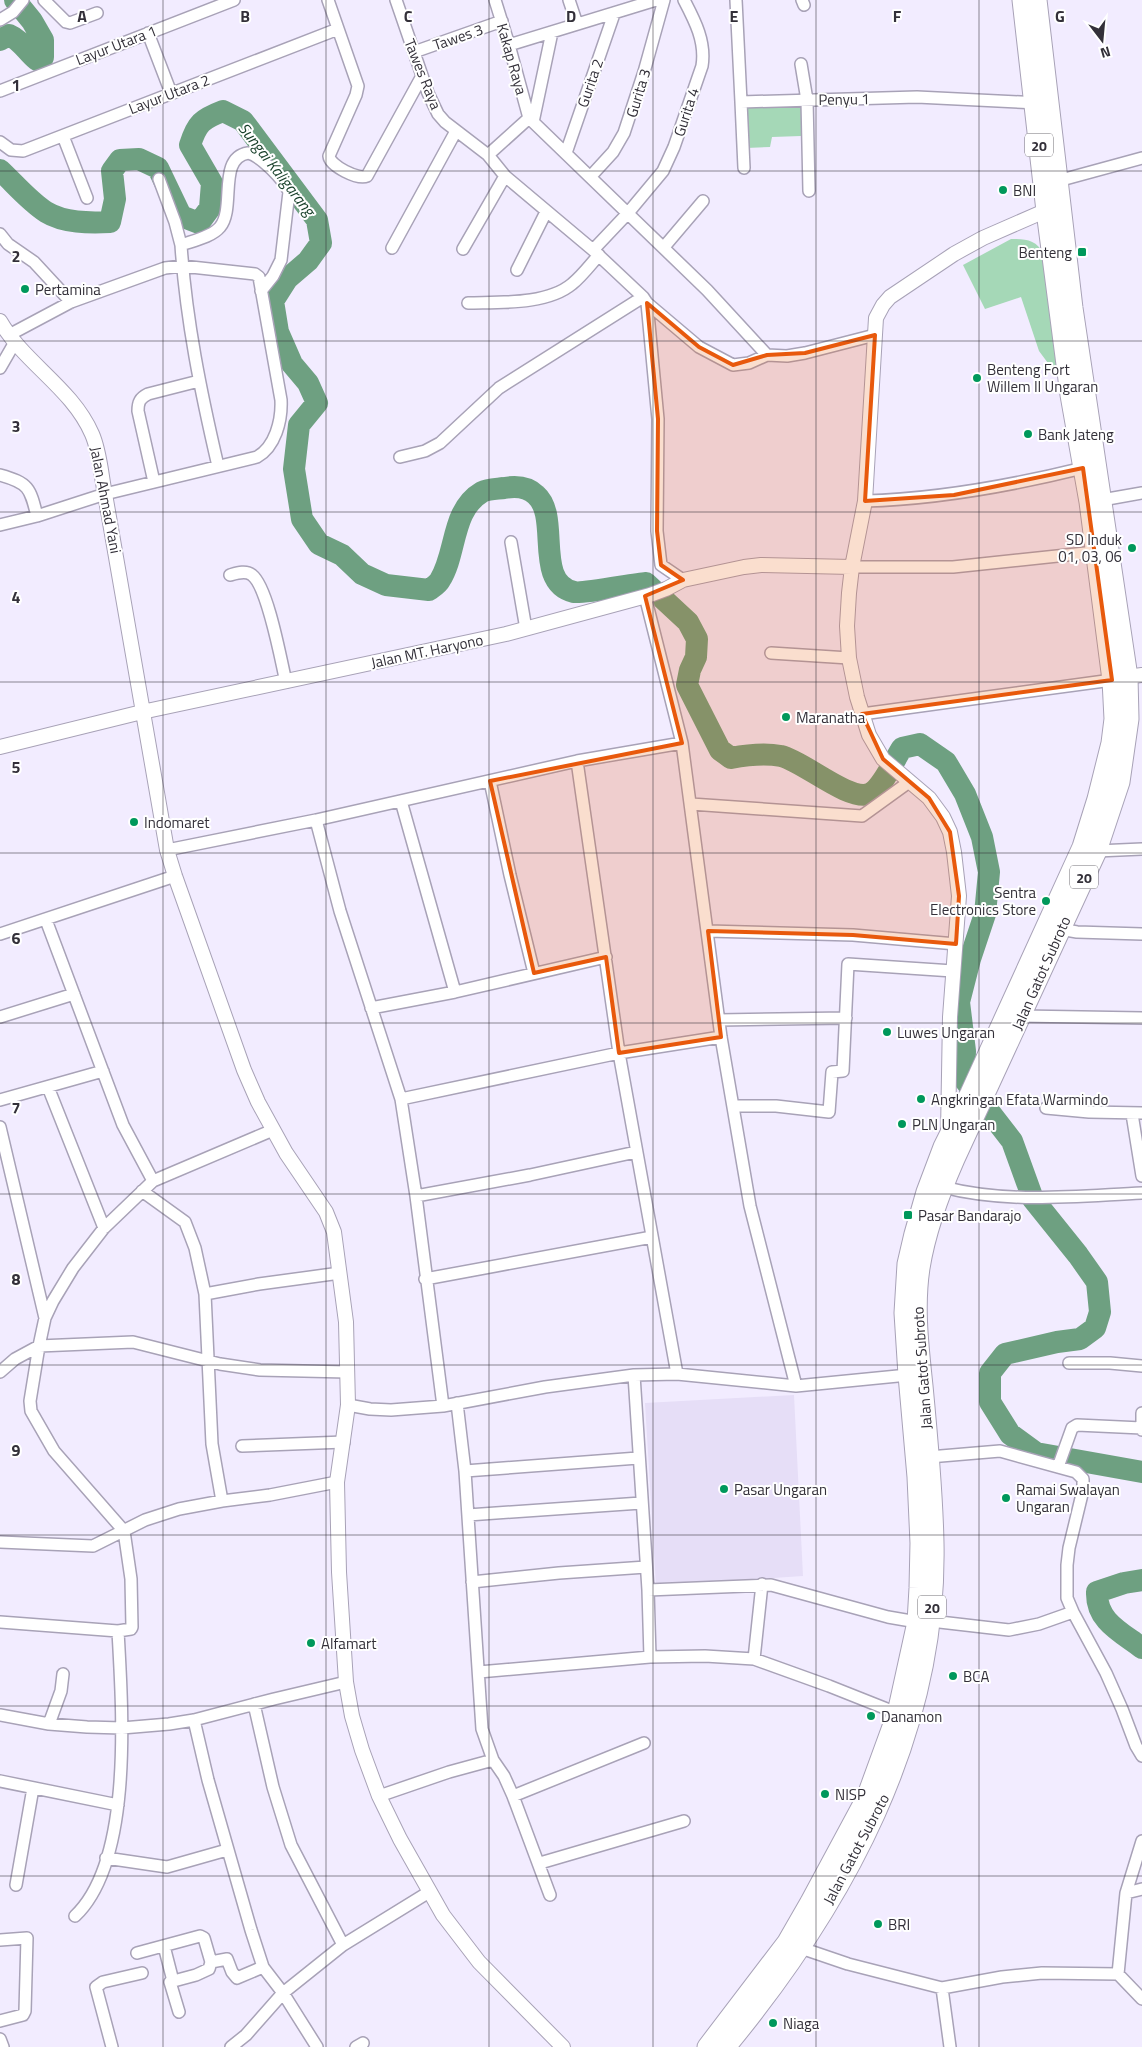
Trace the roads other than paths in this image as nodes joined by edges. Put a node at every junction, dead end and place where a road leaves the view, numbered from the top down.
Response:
1 (23, 0) edge
2 (44, 0) edge
3 (234, 0) edge
4 (328, 0) edge
5 (396, 0) edge
6 (494, 0) edge
7 (568, 0) edge
8 (656, 0) edge
9 (664, 0) edge
10 (684, 0) edge
11 (736, 0) edge
12 (1022, 0) edge
13 (1037, 0) edge
14 (630, 4) edge
15 (97, 13) dead end
16 (614, 14) junction
17 (0, 20) edge
18 (502, 21) junction
19 (577, 24) junction
20 (338, 28) junction
21 (552, 32) junction
22 (148, 33) junction
23 (509, 45) junction
24 (414, 52) junction
25 (802, 64) dead end
26 (422, 76) junction
27 (0, 91) edge
28 (171, 93) junction
29 (807, 100) junction
30 (741, 102) junction
31 (1041, 103) junction
32 (531, 120) junction
33 (456, 131) junction
34 (63, 136) junction
35 (0, 143) edge
36 (566, 153) junction
37 (488, 155) junction
38 (1142, 158) edge
39 (744, 168) dead end
40 (505, 176) junction
41 (591, 176) junction
42 (159, 179) dead end
43 (1051, 182) junction
44 (810, 191) dead end
45 (87, 198) dead end
46 (702, 201) dead end
47 (1053, 208) junction
48 (546, 212) junction
49 (628, 213) junction
50 (0, 234) edge
51 (181, 245) junction
52 (664, 247) junction
53 (392, 248) dead end
54 (463, 249) dead end
55 (596, 253) junction
56 (182, 266) junction
57 (517, 270) dead end
58 (261, 291) junction
59 (645, 300) junction
60 (71, 302) junction
61 (468, 303) dead end
62 (0, 321) edge
63 (874, 335) junction
64 (12, 338) junction
65 (767, 355) junction
66 (0, 368) edge
67 (199, 381) junction
68 (400, 457) dead end
69 (218, 466) junction
70 (1082, 468) junction
71 (0, 475) edge
72 (154, 482) junction
73 (1142, 493) edge
74 (105, 494) junction
75 (1102, 500) junction
76 (865, 501) junction
77 (37, 516) junction
78 (0, 525) edge
79 (511, 542) dead end
80 (1095, 552) junction
81 (852, 567) junction
82 (230, 574) dead end
83 (683, 580) junction
84 (647, 596) junction
85 (526, 629) junction
86 (771, 653) dead end
87 (849, 658) junction
88 (1127, 677) edge
89 (286, 682) junction
90 (1128, 698) edge
91 (142, 712) junction
92 (862, 714) junction
93 (682, 743) junction
94 (0, 747) edge
95 (577, 761) junction
96 (905, 778) junction
97 (490, 781) junction
98 (400, 801) junction
99 (691, 804) junction
100 (316, 820) junction
101 (1142, 849) edge
102 (168, 850) junction
103 (1097, 851) junction
104 (174, 876) junction
105 (46, 920) junction
106 (1060, 929) junction
107 (708, 932) junction
108 (0, 934) edge
109 (1142, 934) edge
110 (956, 944) junction
111 (606, 957) junction
112 (534, 972) junction
113 (953, 972) junction
114 (455, 992) junction
115 (74, 994) junction
116 (371, 1008) junction
117 (1021, 1016) junction
118 (0, 1017) edge
119 (846, 1018) junction
120 (1142, 1018) edge
121 (719, 1020) junction
122 (721, 1037) junction
123 (619, 1052) junction
124 (992, 1062) junction
125 (103, 1071) junction
126 (48, 1087) junction
127 (401, 1099) junction
128 (0, 1100) edge
129 (734, 1106) junction
130 (1046, 1108) dead end
131 (1137, 1114) edge
132 (0, 1128) edge
133 (273, 1130) junction
134 (948, 1135) junction
135 (636, 1152) junction
136 (1142, 1176) edge
137 (153, 1181) junction
138 (943, 1187) junction
139 (142, 1191) junction
140 (1142, 1193) edge
141 (416, 1196) junction
142 (104, 1228) junction
143 (652, 1237) junction
144 (340, 1273) junction
145 (426, 1279) junction
146 (205, 1294) junction
147 (45, 1318) junction
148 (39, 1346) junction
149 (207, 1361) junction
150 (1069, 1363) dead end
151 (1142, 1366) edge
152 (0, 1372) edge
153 (347, 1372) junction
154 (677, 1374) junction
155 (634, 1375) junction
156 (908, 1375) junction
157 (796, 1386) junction
158 (457, 1403) junction
159 (348, 1405) junction
160 (443, 1406) junction
161 (1142, 1413) edge
162 (1142, 1429) edge
163 (344, 1442) junction
164 (242, 1446) dead end
165 (929, 1457) junction
166 (638, 1458) junction
167 (1058, 1467) junction
168 (465, 1472) junction
169 (337, 1482) junction
170 (222, 1501) junction
171 (641, 1503) junction
172 (468, 1515) junction
173 (124, 1530) junction
174 (0, 1542) edge
175 (646, 1567) junction
176 (472, 1582) junction
177 (762, 1584) junction
178 (648, 1590) junction
179 (1072, 1612) junction
180 (924, 1621) junction
181 (0, 1622) edge
182 (118, 1631) junction
183 (650, 1657) junction
184 (754, 1659) junction
185 (479, 1672) junction
186 (63, 1674) dead end
187 (346, 1682) junction
188 (254, 1704) junction
189 (897, 1713) junction
190 (0, 1715) edge
191 (194, 1720) junction
192 (50, 1724) junction
193 (122, 1728) junction
194 (644, 1743) dead end
195 (1142, 1756) edge
196 (493, 1760) junction
197 (0, 1781) edge
198 (33, 1788) junction
199 (379, 1796) junction
200 (513, 1796) junction
201 (118, 1806) junction
202 (684, 1821) dead end
203 (1142, 1841) edge
204 (227, 1850) junction
205 (106, 1858) junction
206 (540, 1864) junction
207 (16, 1885) dead end
208 (1142, 1889) edge
209 (429, 1892) junction
210 (1126, 1893) junction
211 (550, 1895) dead end
212 (75, 1916) dead end
213 (0, 1940) edge
214 (343, 1945) junction
215 (164, 1946) junction
216 (801, 1948) junction
217 (137, 1953) dead end
218 (211, 1962) junction
219 (263, 1966) junction
220 (142, 1973) dead end
221 (1118, 1974) junction
222 (173, 1981) junction
223 (942, 1988) junction
224 (283, 1993) junction
225 (1142, 1999) edge
226 (178, 2012) dead end
227 (0, 2021) edge
228 (0, 2039) edge
229 (3, 2047) edge
230 (112, 2047) edge
231 (231, 2047) edge
232 (316, 2047) edge
233 (563, 2047) edge
234 (707, 2047) edge
235 (726, 2047) edge
236 (950, 2047) edge

1 - 17 street
2 - 15 street
3 - 22 street, Layur Utara 1
4 - 20 street
5 - 24 street, Tawes Raya
6 - 18 street, Kakap Raya
7 - 19 street
8 - 14 street
9 - 41 street, Gurita 3
10 - 49 street, Gurita 4
11 - 30 street
12 - 31 highway, 20
13 - 31 highway, 20
14 - 16 street
16 - 19 street
16 - 36 street, Gurita 2
18 - 23 street, Kakap Raya
18 - 24 street, Tawes 3
19 - 21 street
20 - 26 street
20 - 28 street, Layur Utara 2
21 - 23 street
21 - 32 street
22 - 27 street, Layur Utara 1
22 - 28 street
23 - 32 street, Kakap Raya
24 - 26 street, Tawes Raya
25 - 29 street
26 - 33 street, Tawes Raya
28 - 34 street, Layur Utara 2
29 - 30 street, Penyu 1
29 - 31 street, Penyu 1
29 - 44 street
30 - 39 street
31 - 43 highway, 20
32 - 36 street
32 - 37 street
33 - 37 street, Tawes Raya
33 - 53 street
34 - 35 street, Layur Utara 2
34 - 45 street
36 - 41 street
37 - 40 street, Tawes Raya
38 - 43 street
40 - 48 street, Tawes Raya
40 - 54 street
41 - 49 street
42 - 51 street
43 - 47 highway, 20
46 - 52 street
47 - 63 street
47 - 70 highway, 20
47 - 75 highway, 20
48 - 55 street, Tawes Raya
48 - 57 street
49 - 52 street
49 - 55 street, Gurita 4
50 - 60 street
51 - 56 street
51 - 58 street
52 - 65 street
55 - 59 street, Tawes Raya
55 - 61 street, Gurita 4
56 - 58 street
56 - 60 street
56 - 67 street
58 - 69 street
59 - 65 street, Tawes Raya
59 - 68 street
59 - 83 street
60 - 64 street
62 - 64 street, Jalan Ahmad Yani
63 - 65 street
63 - 76 street
64 - 66 street
64 - 74 street, Jalan Ahmad Yani
67 - 69 street
67 - 72 street
69 - 72 street
70 - 76 street
70 - 80 highway, 20
71 - 77 street
72 - 74 street
73 - 75 street
74 - 77 street
74 - 91 street, Jalan Ahmad Yani
75 - 88 highway, 20
76 - 81 street
77 - 78 street
79 - 85 street
80 - 81 street
80 - 88 highway, 20
81 - 83 street, Jalan MT. Haryono
81 - 87 street
82 - 89 street
83 - 84 street, Jalan MT. Haryono
84 - 85 street, Jalan MT. Haryono
84 - 93 street
85 - 89 street, Jalan MT. Haryono
86 - 87 street
87 - 92 street
88 - 90 highway, Jalan Gatot Subroto / 20
88 - 92 street
89 - 91 street, Jalan MT. Haryono
90 - 103 highway, Jalan Gatot Subroto / 20
90 - 124 highway, Jalan Gatot Subroto / 20
91 - 94 street, Jalan MT. Haryono
91 - 102 street, Jalan Ahmad Yani
92 - 96 street
93 - 95 street
93 - 99 street
95 - 97 street
95 - 111 street
96 - 99 street
96 - 110 street
97 - 98 street
97 - 112 street
98 - 100 street
98 - 114 street
99 - 107 street
100 - 102 street
100 - 116 street
101 - 103 street
102 - 104 street, Jalan Ahmad Yani
103 - 106 highway, Jalan Gatot Subroto / 20
104 - 105 street
104 - 133 street, Jalan Ahmad Yani
105 - 108 street
105 - 115 street
106 - 109 street
106 - 117 highway, Jalan Gatot Subroto / 20
107 - 110 street
107 - 121 street
110 - 113 street
111 - 112 street
111 - 123 street
112 - 114 street
113 - 119 street
113 - 134 street
114 - 116 street
115 - 118 street
115 - 125 street
116 - 127 street
117 - 120 street
117 - 124 highway, Jalan Gatot Subroto / 20
119 - 121 street
119 - 129 street
121 - 122 street
122 - 123 street
122 - 129 street
123 - 127 street
123 - 135 street
124 - 134 highway, Jalan Gatot Subroto / 20
124 - 138 highway, Jalan Gatot Subroto / 20
125 - 126 street
125 - 137 street
126 - 128 street
126 - 142 street
127 - 141 street
129 - 157 street
130 - 131 street
131 - 136 street
132 - 147 street
133 - 137 street
133 - 144 street, Jalan Ahmad Yani
134 - 156 highway, Jalan Gatot Subroto / 20
135 - 141 street
135 - 143 street
137 - 139 street
138 - 140 street
138 - 165 highway, Jalan Gatot Subroto / 20
139 - 142 street
139 - 146 street
141 - 145 street
142 - 147 street
143 - 145 street
143 - 154 street
144 - 146 street
144 - 153 street, Jalan Ahmad Yani
145 - 160 street
146 - 149 street
147 - 148 street
148 - 149 street
148 - 152 street
148 - 173 street
149 - 153 street
149 - 170 street
150 - 151 street
153 - 159 street, Jalan Ahmad Yani
154 - 155 street
154 - 157 street
155 - 158 street
155 - 166 street
156 - 157 street
156 - 180 highway, Jalan Gatot Subroto / 20
158 - 160 street
158 - 168 street
159 - 160 street
159 - 163 street, Jalan Ahmad Yani
161 - 162 street
162 - 167 street
163 - 164 street
163 - 169 street, Jalan Ahmad Yani
165 - 167 street
165 - 180 highway, Jalan Gatot Subroto / 20
166 - 168 street
166 - 171 street
167 - 179 street
168 - 172 street
169 - 170 street
169 - 187 street, Jalan Ahmad Yani
170 - 173 street
171 - 172 street
171 - 175 street
172 - 176 street
173 - 174 street
173 - 182 street
175 - 176 street
175 - 178 street
176 - 185 street
177 - 178 street
177 - 180 street
177 - 184 street
178 - 183 street
179 - 180 street
179 - 195 street
180 - 189 highway, Jalan Gatot Subroto / 20
180 - 216 highway, Jalan Gatot Subroto / 20
181 - 182 street
182 - 193 street
183 - 184 street
183 - 185 street
184 - 189 street
185 - 196 street
186 - 192 street
187 - 188 street
187 - 199 street, Jalan Ahmad Yani
188 - 191 street
188 - 214 street
189 - 234 highway, Jalan Gatot Subroto / 20
190 - 192 street
191 - 193 street
191 - 204 street
192 - 193 street
193 - 201 street
194 - 200 street
196 - 199 street
196 - 200 street
197 - 198 street
198 - 201 street
198 - 207 street
199 - 209 street, Jalan Ahmad Yani
200 - 206 street
201 - 205 street
202 - 206 street
203 - 210 street
204 - 205 street
204 - 219 street
205 - 212 street
206 - 211 street
208 - 210 street
209 - 214 street
209 - 233 street, Jalan Ahmad Yani
210 - 221 street
213 - 227 street
214 - 224 street
215 - 217 street
215 - 218 street
215 - 222 street
216 - 223 street
216 - 235 highway, Jalan Gatot Subroto / 20
218 - 219 street
218 - 222 street
219 - 224 street
220 - 230 street
221 - 223 street
221 - 225 street
222 - 226 street
223 - 236 street
224 - 231 street
224 - 232 street
228 - 229 street

